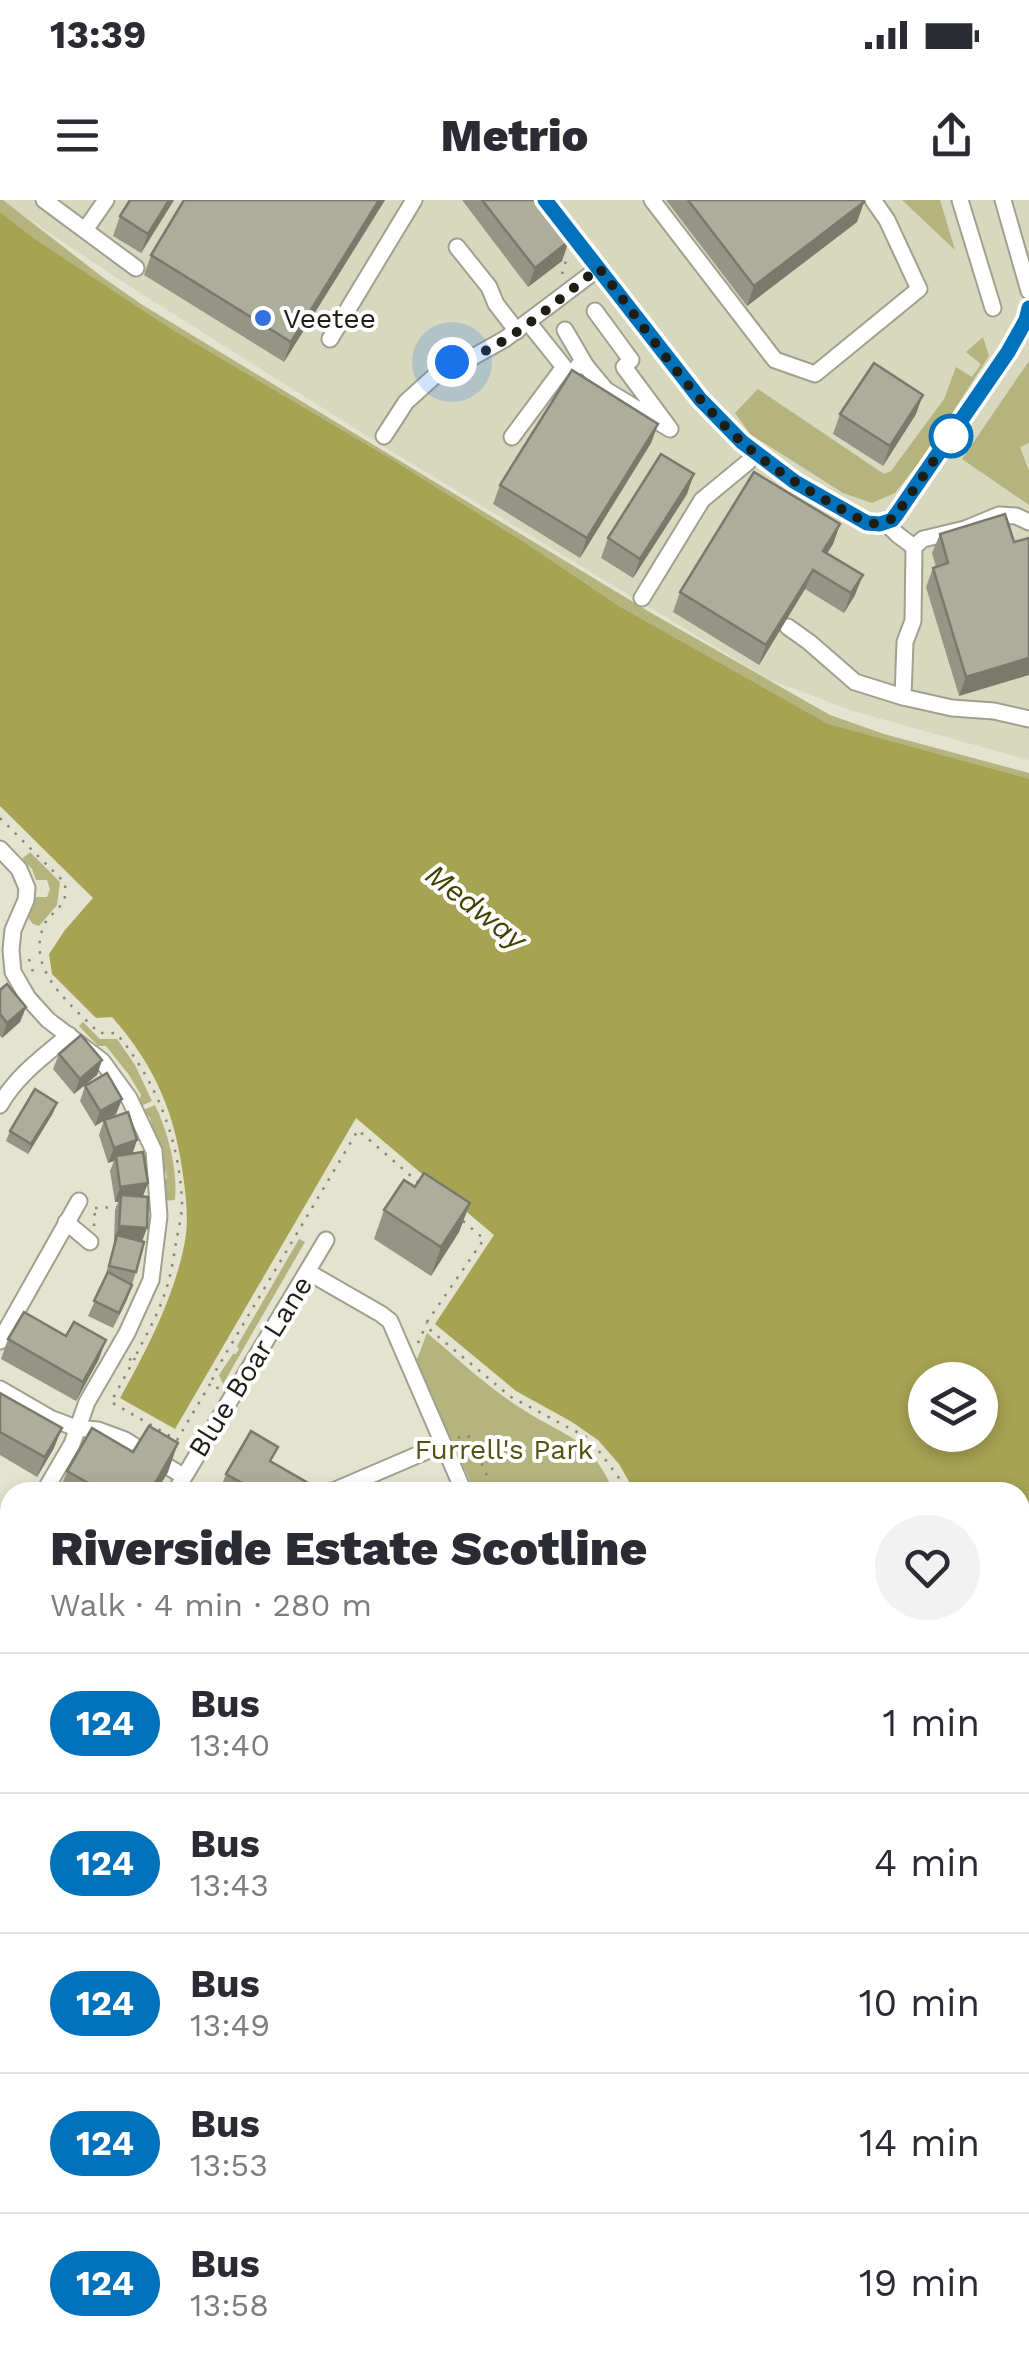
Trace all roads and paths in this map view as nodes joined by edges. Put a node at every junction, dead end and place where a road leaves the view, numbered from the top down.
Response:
1 (106, 200) edge
2 (414, 200) edge
3 (545, 200) edge
4 (652, 200) edge
5 (872, 200) edge
6 (960, 200) edge
7 (1003, 200) edge
8 (51, 202) edge
9 (85, 230) junction
10 (458, 246) dead end
11 (566, 251) edge
12 (136, 268) dead end
13 (599, 268) junction
14 (560, 278) dead end
15 (1029, 290) edge
16 (993, 308) dead end
17 (595, 312) dead end
18 (1028, 319) edge
19 (522, 326) junction
20 (565, 330) dead end
21 (330, 339) dead end
22 (586, 366) junction
23 (624, 366) junction
24 (564, 367) junction
25 (600, 384) junction
26 (384, 436) dead end
27 (512, 437) dead end
28 (756, 454) junction
29 (1029, 522) edge
30 (886, 523) junction
31 (914, 546) junction
32 (642, 598) dead end
33 (788, 628) edge
34 (903, 697) junction
35 (1029, 720) edge
36 (0, 818) edge
37 (0, 849) edge
38 (7, 929) edge
39 (28, 951) dead end
40 (36, 979) dead end
41 (49, 980) junction
42 (43, 984) dead end
43 (68, 1034) junction
44 (159, 1100) junction
45 (0, 1105) edge
46 (146, 1106) dead end
47 (428, 1190) edge
48 (79, 1201) joint
49 (174, 1205) dead end
50 (182, 1205) junction
51 (124, 1207) edge
52 (96, 1208) junction
53 (456, 1215) edge
54 (66, 1222) junction
55 (298, 1231) junction
56 (309, 1237) dead end
57 (91, 1239) joint
58 (326, 1240) dead end
59 (308, 1272) junction
60 (428, 1322) junction
61 (0, 1341) edge
62 (135, 1357) junction
63 (124, 1363) dead end
64 (409, 1364) junction
65 (213, 1379) junction
66 (0, 1389) edge
67 (218, 1389) dead end
68 (76, 1428) junction
69 (177, 1440) junction
70 (443, 1444) junction
71 (181, 1450) dead end
72 (183, 1476) junction
73 (50, 1482) edge
74 (180, 1482) edge
75 (354, 1482) edge
76 (460, 1482) edge
77 (490, 1482) edge
78 (622, 1482) edge

1 - 9 street
2 - 21 street
3 - 13 street
4 - 5 street
6 - 16 street
7 - 15 street
8 - 9 street
9 - 12 street
10 - 19 street
11 - 14 path
13 - 19 street
13 - 28 street
17 - 23 street
18 - 30 street
19 - 24 street
19 - 26 street
20 - 22 street
22 - 24 street
22 - 25 street
23 - 25 street
23 - 25 street
24 - 27 street
28 - 30 street
28 - 32 street
29 - 31 street
30 - 31 street
31 - 34 street
33 - 34 street
34 - 35 street
36 - 41 path
37 - 38 street
38 - 43 street
39 - 40 path
41 - 42 path
41 - 44 path
43 - 45 street
43 - 68 street
44 - 46 path
44 - 50 path
47 - 55 path
48 - 52 path
48 - 54 street
49 - 50 path
50 - 62 path
51 - 52 path
52 - 57 path
53 - 60 path
54 - 57 street
54 - 61 street
55 - 56 path
55 - 65 path
58 - 59 street, Blue Boar Lane
59 - 64 street
59 - 72 street, Blue Boar Lane
60 - 64 path
60 - 78 path
62 - 63 path
62 - 69 path
64 - 70 street
65 - 67 path
65 - 69 path
66 - 68 street
68 - 72 street
68 - 73 street
69 - 71 path
70 - 75 street
70 - 76 street
70 - 77 path
72 - 74 street, Blue Boar Lane

